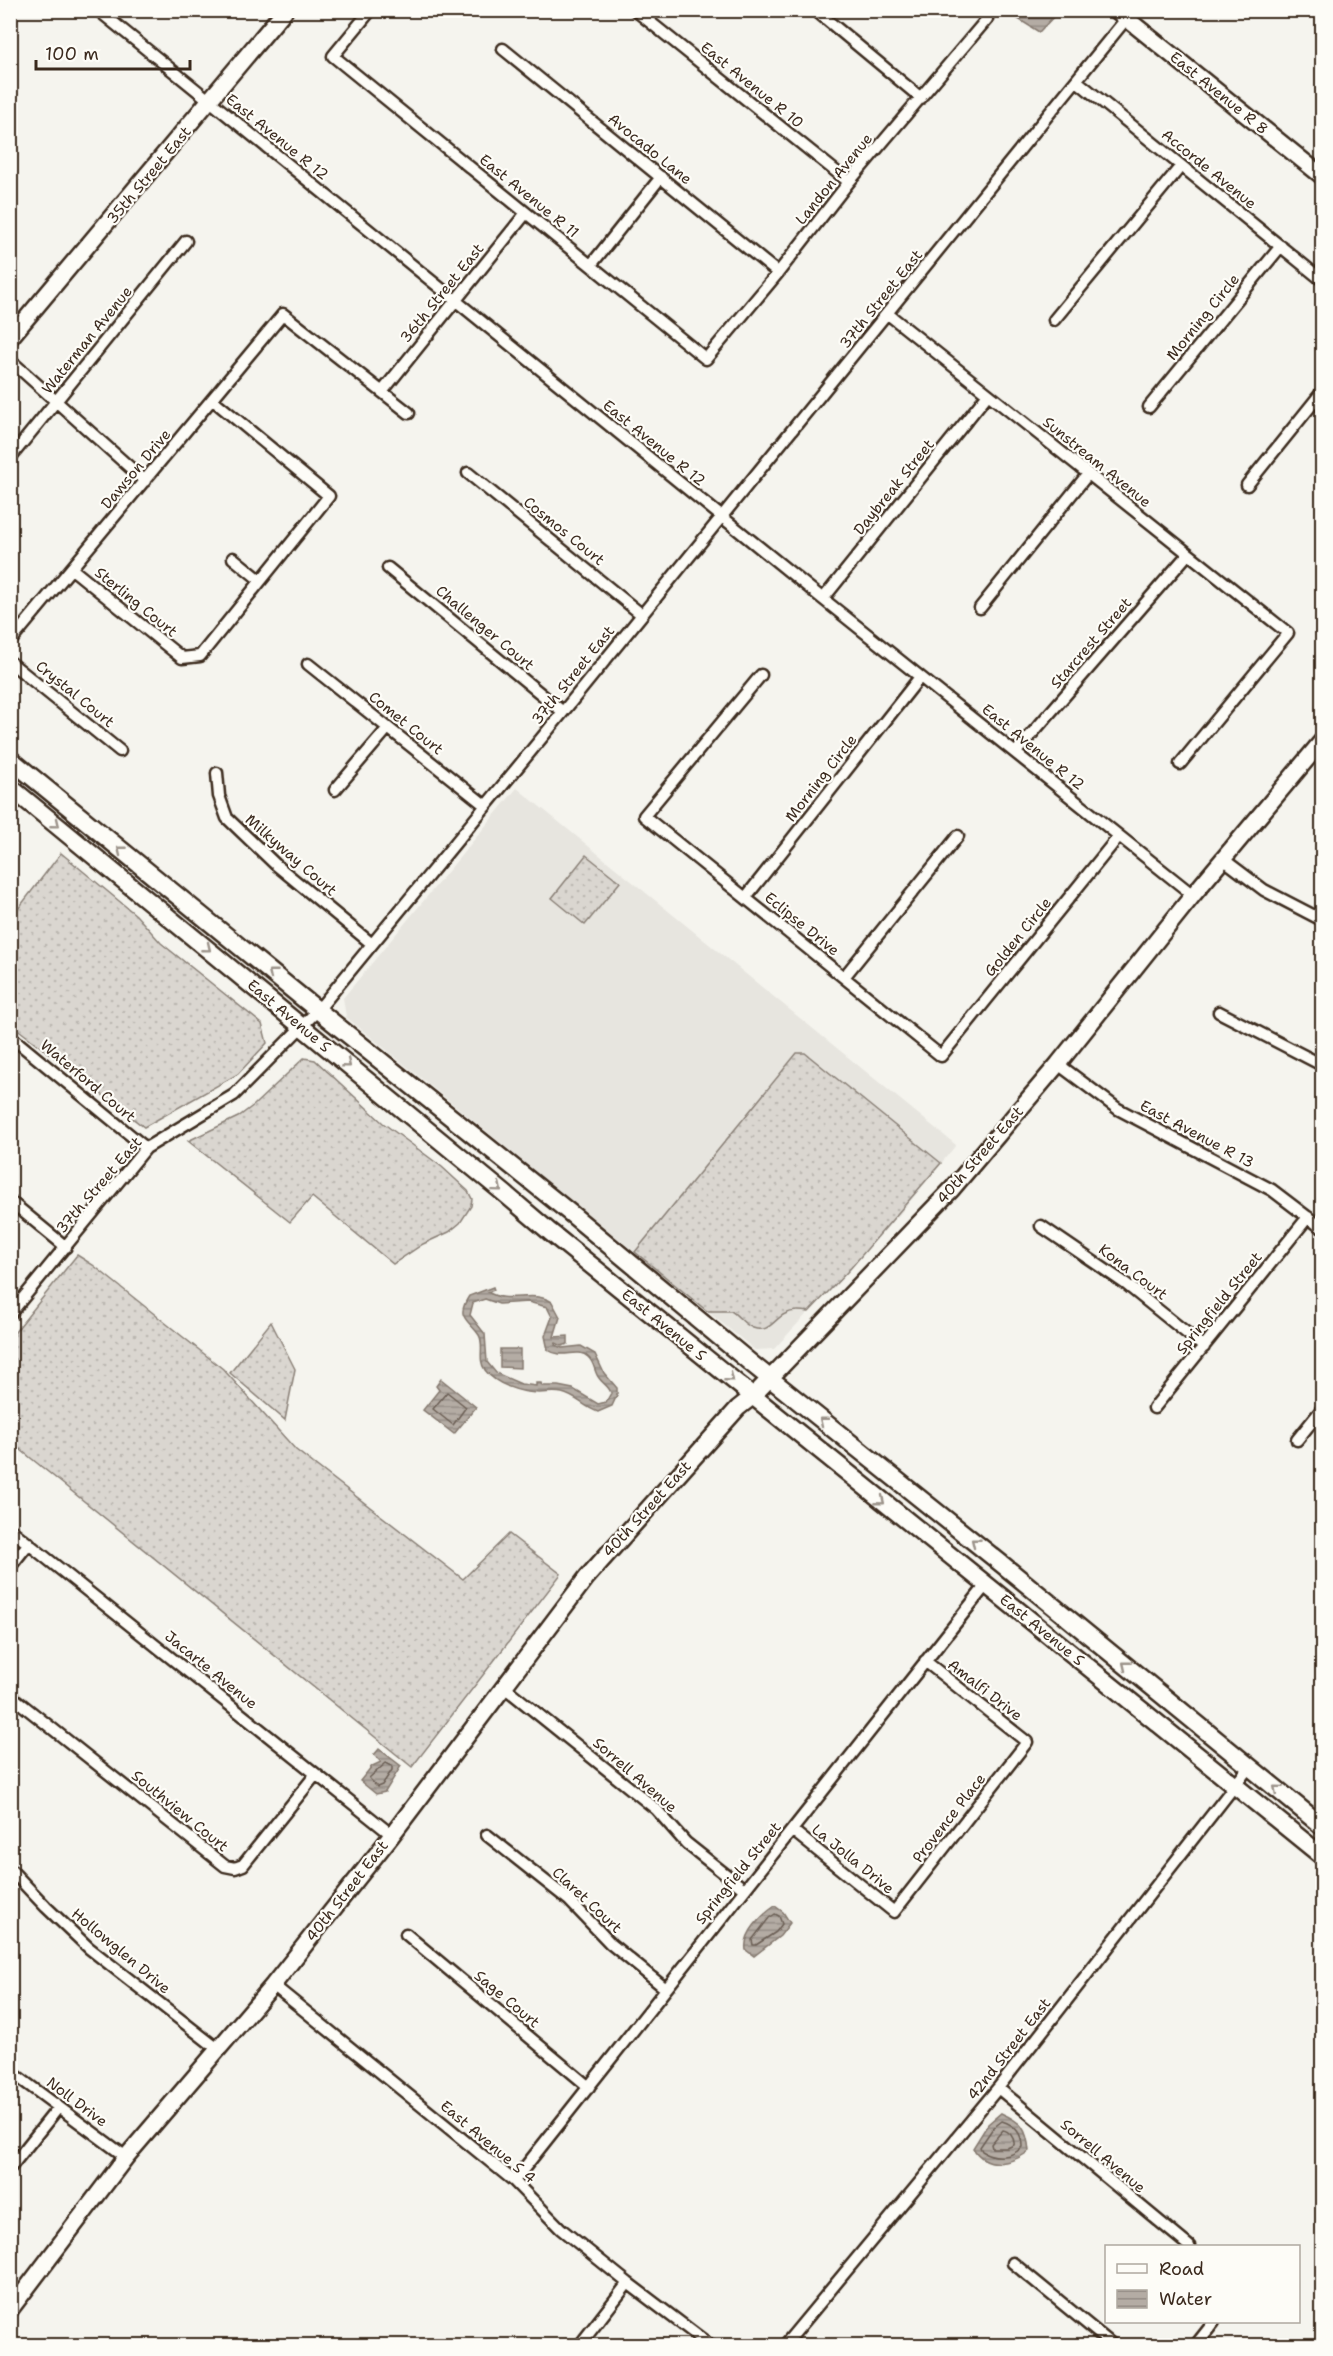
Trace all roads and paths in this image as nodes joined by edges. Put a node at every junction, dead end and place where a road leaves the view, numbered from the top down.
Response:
1 (98, 10) edge
2 (285, 10) edge
3 (371, 10) edge
4 (635, 10) edge
5 (815, 10) edge
6 (987, 15) edge
7 (1121, 15) edge
8 (503, 49) dead end
9 (1077, 81) junction
10 (921, 98) junction
11 (210, 102) junction
12 (1181, 166) junction
13 (1323, 176) edge
14 (661, 177) junction
15 (849, 182) junction
16 (526, 213) junction
17 (186, 241) dead end
18 (1281, 246) junction
19 (591, 265) junction
20 (778, 273) junction
21 (1323, 280) edge
22 (454, 300) junction
23 (888, 314) junction
24 (1054, 320) dead end
25 (10, 338) edge
26 (706, 359) joint
27 (10, 360) edge
28 (382, 392) junction
29 (1323, 392) edge
30 (988, 394) junction
31 (58, 400) junction
32 (213, 400) junction
33 (1149, 407) dead end
34 (409, 413) dead end
35 (10, 458) edge
36 (468, 473) dead end
37 (1088, 474) junction
38 (145, 481) junction
39 (1247, 485) dead end
40 (721, 517) junction
41 (1188, 554) junction
42 (233, 558) dead end
43 (388, 568) dead end
44 (72, 569) junction
45 (260, 580) junction
46 (823, 599) junction
47 (980, 608) dead end
48 (642, 614) junction
49 (10, 642) edge
50 (10, 662) edge
51 (308, 664) dead end
52 (761, 675) dead end
53 (920, 677) junction
54 (563, 712) junction
55 (388, 728) junction
56 (1321, 745) edge
57 (120, 751) dead end
58 (1016, 752) junction
59 (10, 759) edge
60 (1180, 764) dead end
61 (217, 773) dead end
62 (10, 787) edge
63 (335, 790) dead end
64 (486, 806) junction
65 (958, 836) dead end
66 (1119, 837) junction
67 (1223, 859) junction
68 (1193, 895) junction
69 (746, 897) junction
70 (1323, 920) edge
71 (372, 944) junction
72 (844, 977) junction
73 (318, 1010) junction
74 (1219, 1012) dead end
75 (302, 1027) junction
76 (10, 1036) edge
77 (941, 1056) joint
78 (1058, 1064) junction
79 (1323, 1065) edge
80 (146, 1148) junction
81 (10, 1201) edge
82 (1308, 1217) junction
83 (1041, 1226) dead end
84 (1323, 1228) edge
85 (66, 1246) junction
86 (10, 1314) edge
87 (1204, 1347) junction
88 (770, 1378) junction
89 (752, 1397) junction
90 (1154, 1408) dead end
91 (1323, 1409) edge
92 (1297, 1440) dead end
93 (10, 1529) edge
94 (29, 1543) junction
95 (10, 1567) edge
96 (987, 1585) junction
97 (925, 1661) junction
98 (503, 1686) junction
99 (10, 1695) edge
100 (1027, 1742) joint
101 (1250, 1766) junction
102 (316, 1774) junction
103 (1235, 1784) junction
104 (1323, 1826) edge
105 (792, 1830) junction
106 (392, 1835) junction
107 (487, 1835) dead end
108 (1323, 1856) edge
109 (10, 1869) edge
110 (744, 1889) junction
111 (894, 1912) joint
112 (406, 1934) dead end
113 (273, 1985) junction
114 (666, 1989) junction
115 (219, 2050) junction
116 (10, 2071) edge
117 (589, 2087) junction
118 (998, 2088) junction
119 (58, 2108) junction
120 (126, 2157) junction
121 (10, 2168) edge
122 (514, 2181) junction
123 (1187, 2245) edge
124 (1013, 2263) dead end
125 (628, 2283) junction
126 (10, 2310) edge
127 (1213, 2323) edge
128 (579, 2346) edge
129 (711, 2346) edge
130 (784, 2346) edge
131 (1113, 2346) edge
132 (1195, 2346) edge

1 - 11 street, East Avenue R 12
2 - 11 main road, 35th Street East
3 - 16 street, East Avenue R 11
4 - 15 street, East Avenue R 10
5 - 10 street
6 - 10 street, Landon Avenue
7 - 9 street, 37th Street East
7 - 13 main road, East Avenue R 8
8 - 14 street, Avocado Lane
9 - 12 street, Accorde Avenue
9 - 23 street, 37th Street East
10 - 15 street, Landon Avenue
11 - 22 street, East Avenue R 12
11 - 25 main road, 35th Street East
12 - 18 street, Accorde Avenue
12 - 24 street
14 - 19 street
14 - 20 street, Avocado Lane
15 - 20 street, Landon Avenue
16 - 19 street, East Avenue R 11
16 - 22 street, 36th Street East
17 - 31 street, Waterman Avenue
18 - 21 street, Accorde Avenue
18 - 33 street, Morning Circle
19 - 26 street, East Avenue R 11
20 - 26 street, Landon Avenue
22 - 28 street, 36th Street East
22 - 40 street, East Avenue R 12
23 - 30 street, Sunstream Avenue
23 - 40 street, 37th Street East
27 - 31 street
28 - 32 street, Dawson Drive
28 - 34 street
29 - 39 street
30 - 37 street, Sunstream Avenue
30 - 46 street, Daybreak Street
31 - 35 street, Waterman Avenue
31 - 38 street
32 - 38 street, Dawson Drive
32 - 45 street
36 - 48 street, Cosmos Court
37 - 41 street, Sunstream Avenue
37 - 47 street
38 - 44 street, Dawson Drive
40 - 46 street, East Avenue R 12
40 - 48 street, 37th Street East
41 - 58 street, Starcrest Street
41 - 60 street, Sunstream Avenue
42 - 45 street
43 - 54 street, Challenger Court
44 - 45 street, Sterling Court
44 - 49 street, Dawson Drive
46 - 53 street, East Avenue R 12
48 - 54 street, 37th Street East
50 - 57 street, Crystal Court
51 - 55 street, Comet Court
52 - 69 street, Eclipse Drive
53 - 58 street, East Avenue R 12
53 - 69 street, Morning Circle
54 - 64 street, 37th Street East
55 - 63 street
55 - 64 street, Comet Court
56 - 67 main road, 40th Street East
58 - 66 street, East Avenue R 12
73 -> 59 main road, East Avenue S
61 - 71 street, Milkyway Court
62 -> 75 main road, East Avenue S
64 - 71 street, 37th Street East
65 - 72 street
66 - 68 street, East Avenue R 12
66 - 77 street, Golden Circle
67 - 68 main road, 40th Street East
67 - 70 street
68 - 78 main road, 40th Street East
69 - 72 street, Eclipse Drive
71 - 73 street, 37th Street East
72 - 77 street, Eclipse Drive
73 - 75 street, 37th Street East
73 - 88 main road, East Avenue S
74 - 79 street
75 - 80 street, 37th Street East
75 -> 89 main road, East Avenue S
76 - 80 street, Waterford Court
78 - 82 street, East Avenue R 13
78 - 88 main road, 40th Street East
80 - 85 street, 37th Street East
81 - 85 street
82 - 84 street, East Avenue R 13
82 - 87 street, Springfield Street
83 - 87 street, Kona Court
85 - 86 street, 37th Street East
87 - 90 street, Springfield Street
88 - 89 main road, 40th Street East
101 -> 88 main road, East Avenue S
89 -> 96 main road, East Avenue S
89 - 98 main road, 40th Street East
91 - 92 street
93 - 94 street, Jacarte Avenue
94 - 95 street
94 - 102 street, Jacarte Avenue
96 - 97 street, Springfield Street
96 - 103 main road, East Avenue S
97 - 100 street, Amalfi Drive
97 - 105 street, Springfield Street
98 - 106 main road, 40th Street East
98 - 110 street, Sorrell Avenue
99 - 102 street, Southview Court
100 - 111 street, Provence Place
101 - 103 street, 42nd Street East
104 -> 101 main road, East Avenue S
102 - 106 street, Jacarte Avenue
103 - 108 main road, East Avenue S
103 - 118 street, 42nd Street East
105 - 110 street, Springfield Street
105 - 111 street, La Jolla Drive
106 - 113 main road, 40th Street East
107 - 114 street, Claret Court
109 - 115 street, Hollowglen Drive
110 - 114 street, Springfield Street
112 - 117 street, Sage Court
113 - 115 main road, 40th Street East
113 - 122 street, East Avenue S 4
114 - 117 street, Springfield Street
115 - 120 main road, 40th Street East
116 - 119 street, Noll Drive
117 - 122 street, Springfield Street
118 - 123 street, Sorrell Avenue
118 - 130 street, 42nd Street East
119 - 120 street, Noll Drive
119 - 121 street
120 - 126 main road, 40th Street East
122 - 125 street, East Avenue S 4
124 - 131 street
125 - 128 street
125 - 129 street, East Avenue S 4
127 - 132 street

